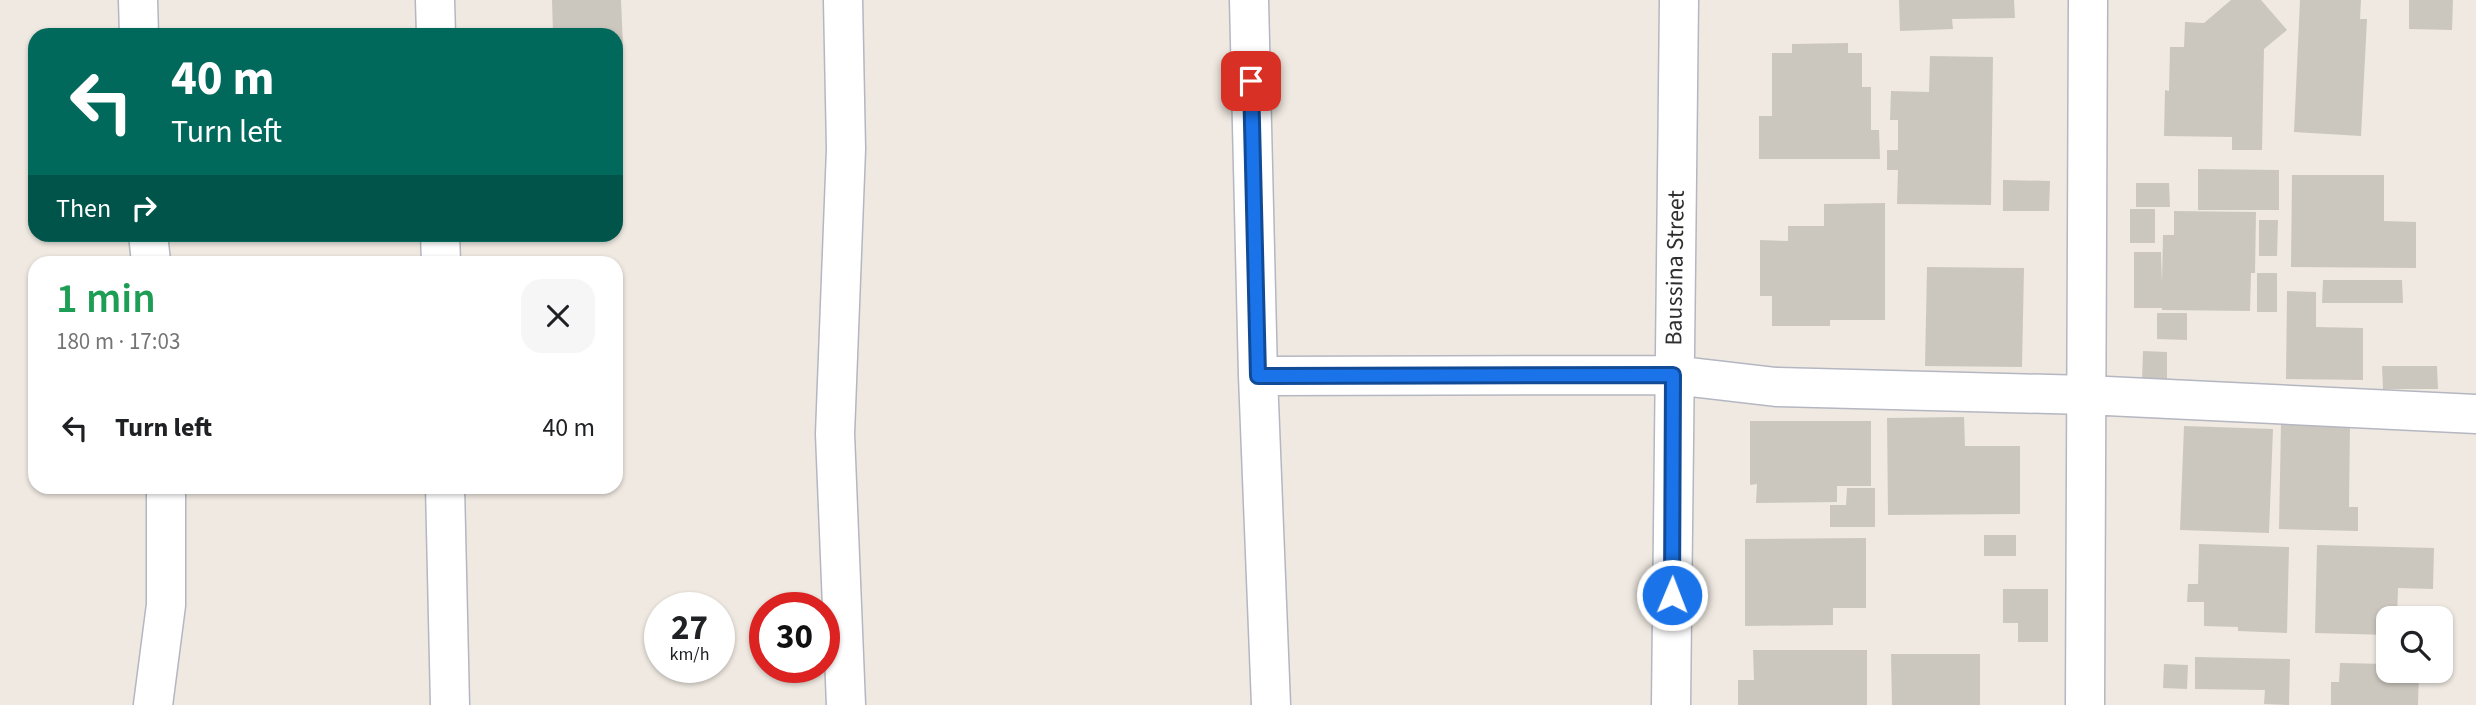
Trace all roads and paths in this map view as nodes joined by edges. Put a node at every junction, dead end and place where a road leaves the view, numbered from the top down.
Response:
1 (138, 0) edge
2 (435, 0) edge
3 (843, 0) edge
4 (1249, 0) edge
5 (1679, 0) edge
6 (2088, 0) edge
7 (139, 28) edge
8 (436, 28) edge
9 (1673, 375) junction
10 (1258, 376) junction
11 (2086, 396) junction
12 (2476, 414) edge
13 (166, 494) edge
14 (445, 494) edge
15 (153, 705) edge
16 (450, 705) edge
17 (846, 705) edge
18 (1271, 705) edge
19 (1671, 705) edge
20 (2085, 705) edge

1 - 7 street
2 - 8 street
3 - 17 street
4 - 10 street
5 - 9 street, Baussina Street
6 - 11 street
9 - 10 street
9 - 11 street
9 - 19 street, Baussina Street
10 - 18 street
11 - 12 street
11 - 20 street
13 - 15 street
14 - 16 street

